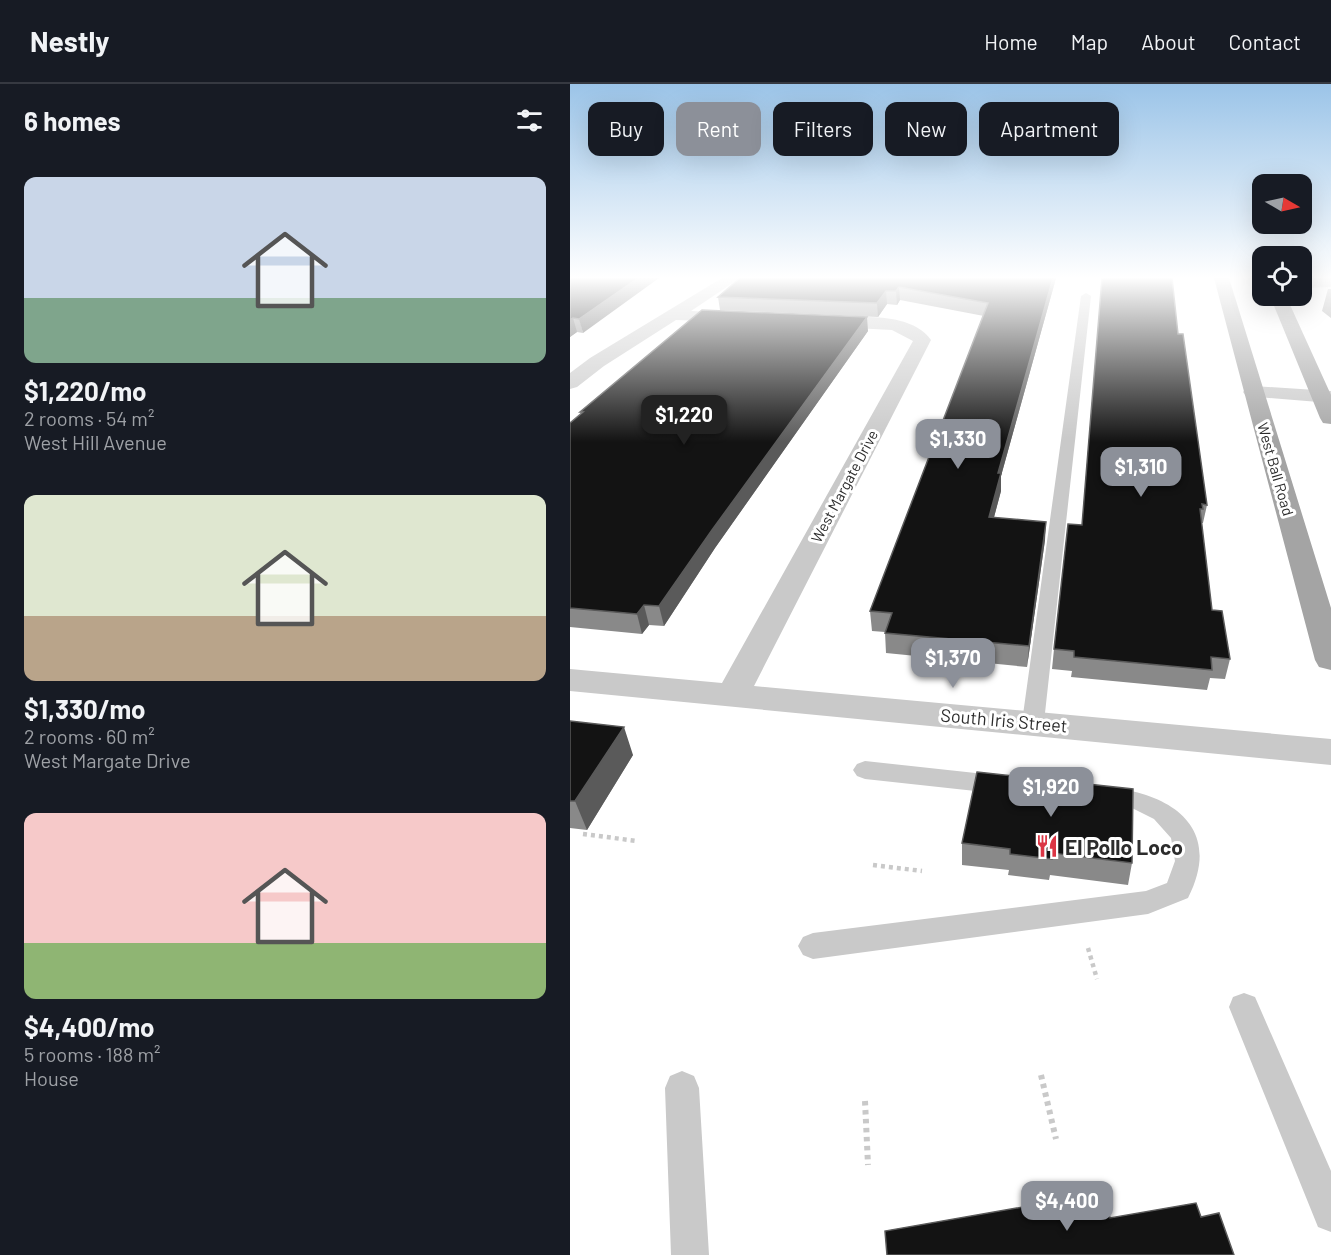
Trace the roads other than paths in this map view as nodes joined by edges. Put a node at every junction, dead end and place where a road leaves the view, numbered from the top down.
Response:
1 (646, 333) edge
2 (915, 333) edge
3 (1081, 333) edge
4 (1236, 333) edge
5 (1296, 333) edge
6 (570, 383) edge
7 (1253, 392) junction
8 (1326, 396) edge
9 (1331, 418) edge
10 (1331, 660) edge
11 (570, 680) edge
12 (732, 696) junction
13 (1033, 722) junction
14 (1331, 752) edge
15 (865, 770) dead end
16 (1030, 788) edge
17 (1078, 793) edge
18 (813, 946) dead end
19 (1245, 1007) dead end
20 (682, 1088) dead end
21 (1331, 1214) edge
22 (690, 1255) edge

1 - 6 street
2 - 12 street, West Margate Drive
3 - 13 lane
4 - 7 main road, West Ball Road
5 - 8 main road
7 - 8 street
7 - 10 main road, West Ball Road
8 - 9 main road
11 - 12 street, South Iris Street
12 - 13 street, South Iris Street
13 - 14 street, South Iris Street
15 - 16 lane
17 - 18 lane
19 - 21 lane
20 - 22 lane

